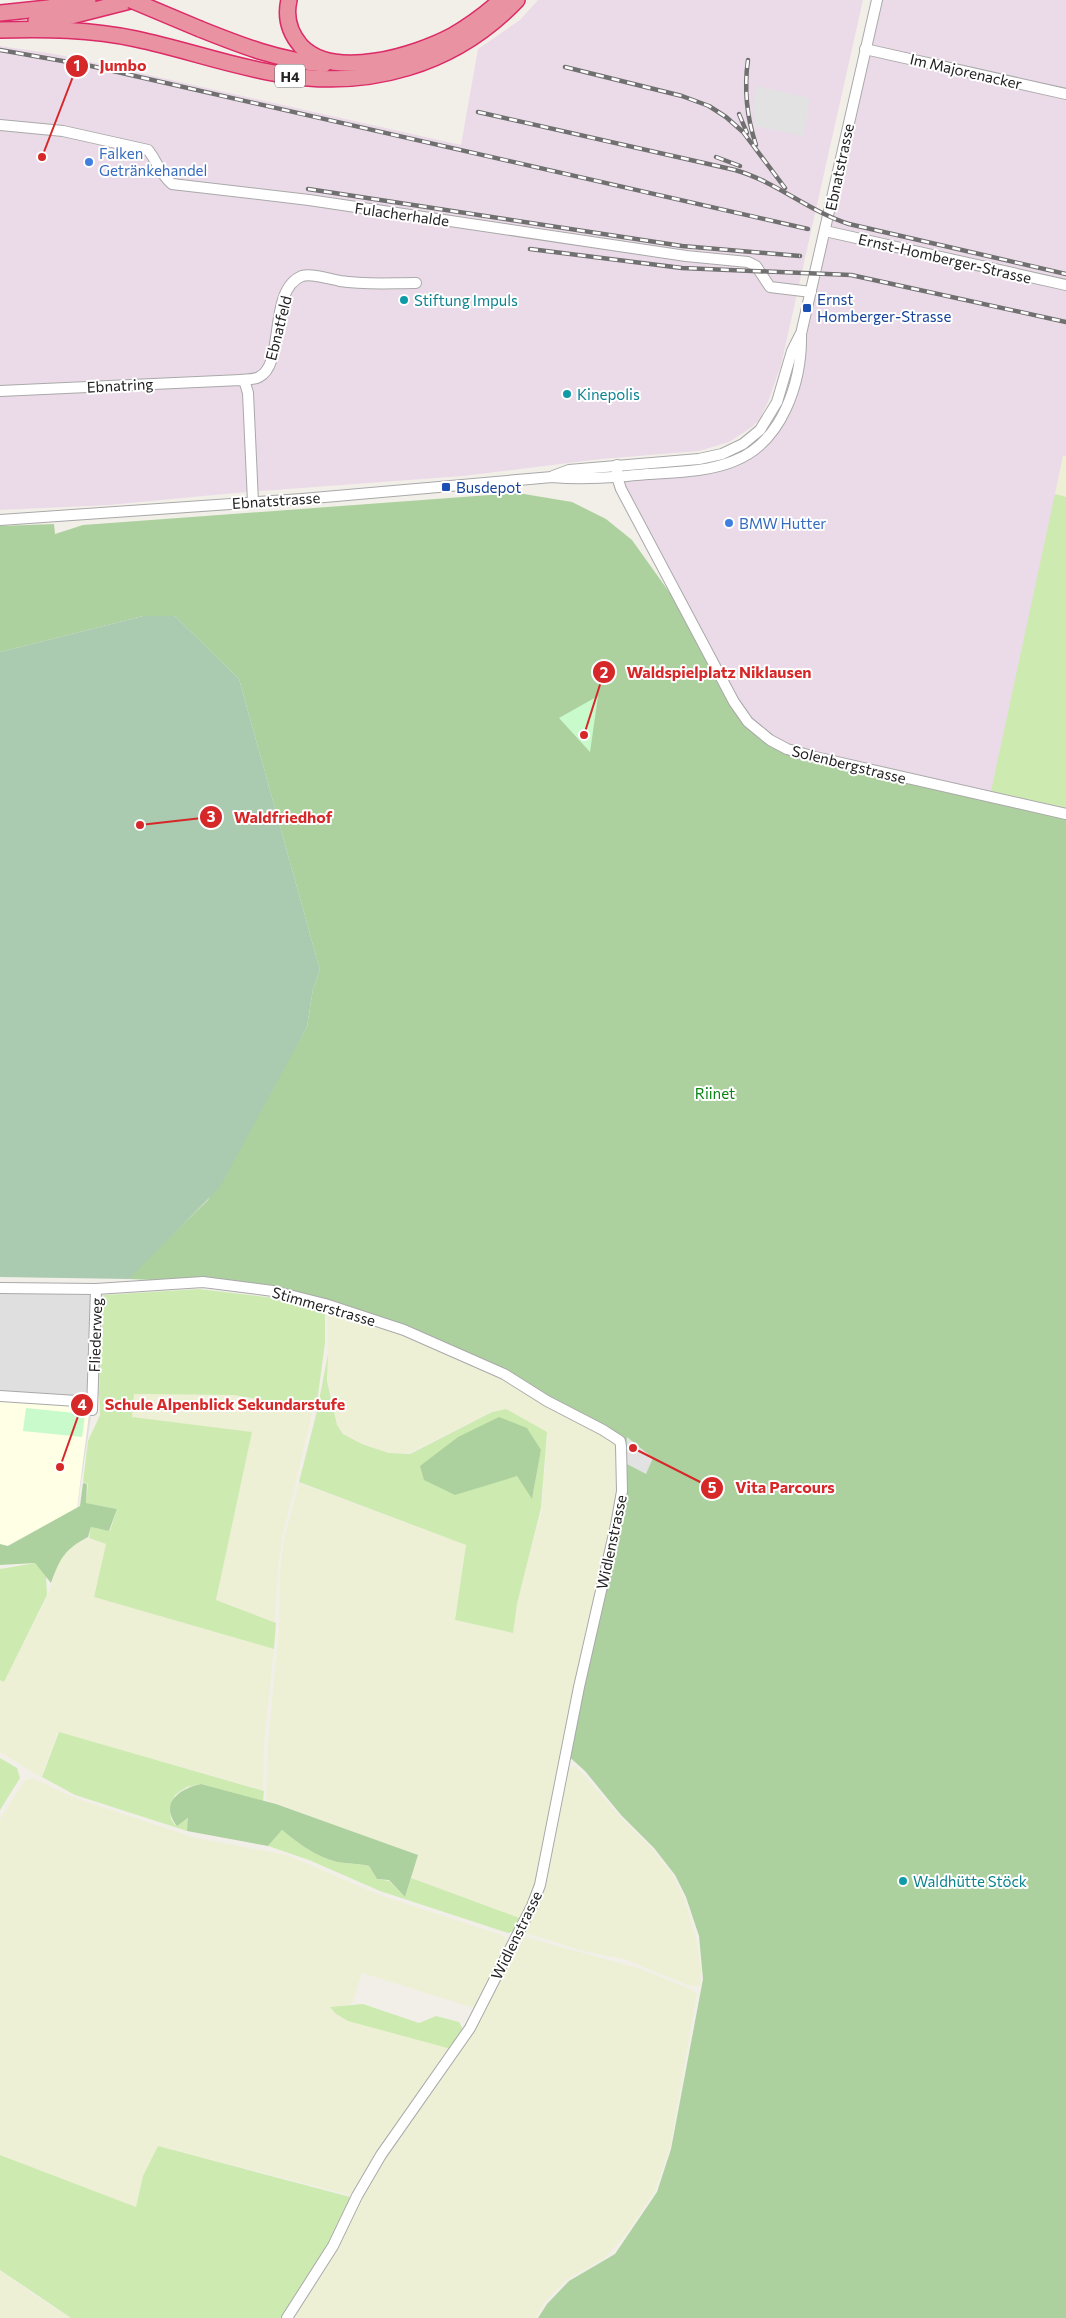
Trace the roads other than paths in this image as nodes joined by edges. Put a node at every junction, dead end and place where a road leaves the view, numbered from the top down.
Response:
1 (88, 0) edge
2 (131, 0) edge
3 (134, 0) edge
4 (289, 0) edge
5 (500, 0) edge
6 (517, 0) edge
7 (877, 0) edge
8 (0, 13) edge
9 (0, 24) edge
10 (0, 30) edge
11 (865, 49) junction
12 (350, 63) junction
13 (1066, 94) edge
14 (0, 125) edge
15 (825, 231) junction
16 (416, 283) dead end
17 (1066, 285) edge
18 (811, 292) junction
19 (801, 334) junction
20 (259, 378) joint
21 (241, 380) junction
22 (0, 391) edge
23 (617, 465) junction
24 (552, 477) junction
25 (617, 477) junction
26 (253, 502) junction
27 (0, 520) edge
28 (1066, 814) edge
29 (0, 1288) edge
30 (96, 1289) junction
31 (0, 1396) edge
32 (620, 1441) joint
33 (287, 2318) edge

1 - 8 highway
2 - 12 highway, H4, bridge
3 - 9 highway
4 - 12 highway, H4
5 - 12 highway, H4
6 - 10 highway, H4
7 - 11 street, Ebnatstrasse
11 - 13 street, Im Majorenacker
11 - 15 street, Ebnatstrasse
14 - 18 street, Fulacherhalde
15 - 17 street, Ernst-Homberger-Strasse
15 - 18 street, Ebnatstrasse
16 - 20 street, Ebnatfeld
18 - 19 street, Ebnatstrasse
19 - 23 street, Ebnatstrasse
19 - 25 street, Ebnatstrasse
20 - 21 street, Ebnatring
21 - 22 street, Ebnatring
21 - 26 street
23 - 24 street, Ebnatstrasse
23 - 25 street, Solenbergstrasse
24 - 25 street, Ebnatstrasse
24 - 26 street, Ebnatstrasse
25 - 28 street, Solenbergstrasse
26 - 27 street, Ebnatstrasse
29 - 30 street, Stimmerstrasse
30 - 31 street, Fliederweg
30 - 32 street, Stimmerstrasse
32 - 33 street, Widlenstrasse

